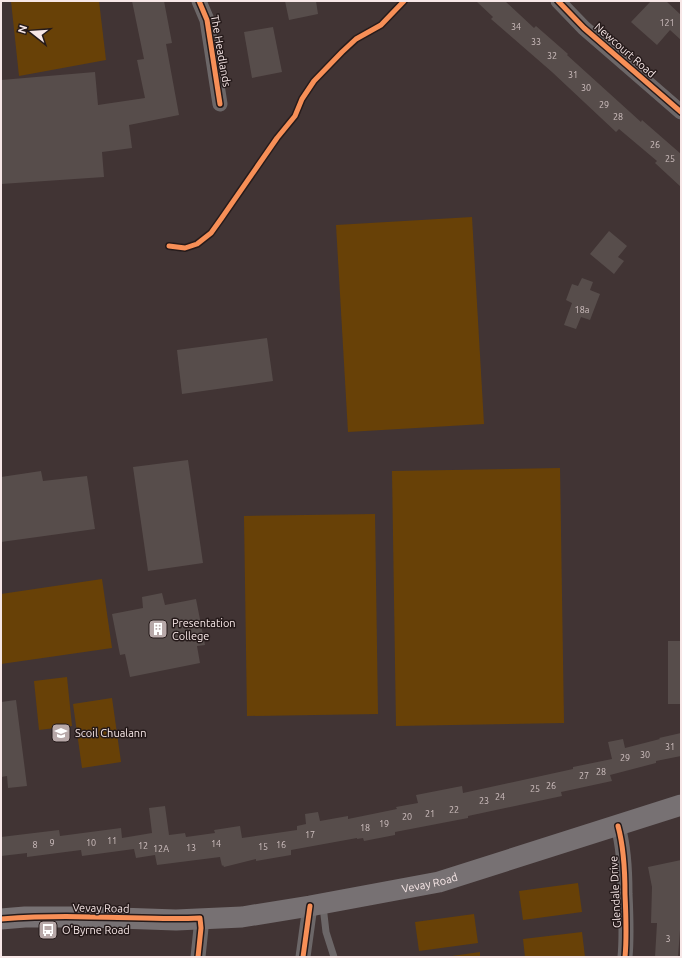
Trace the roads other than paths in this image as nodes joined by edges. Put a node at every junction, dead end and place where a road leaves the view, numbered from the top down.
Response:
1 (199, 1) edge
2 (404, 1) edge
3 (558, 1) edge
4 (220, 104) dead end
5 (681, 112) edge
6 (169, 246) dead end
7 (681, 805) edge
8 (618, 826) junction
9 (316, 905) junction
10 (200, 918) junction
11 (1, 919) edge
12 (198, 957) edge
13 (303, 957) edge
14 (334, 957) edge
15 (625, 957) edge

1 - 4 street, The Headlands
2 - 6 lane
3 - 5 street, Newcourt Road
7 - 8 main road, Vevay Road
8 - 9 main road, Vevay Road
8 - 15 street, Glendale Drive
9 - 10 main road, Vevay Road
9 - 13 street
9 - 14 lane
10 - 11 main road, Vevay Road
10 - 12 street

